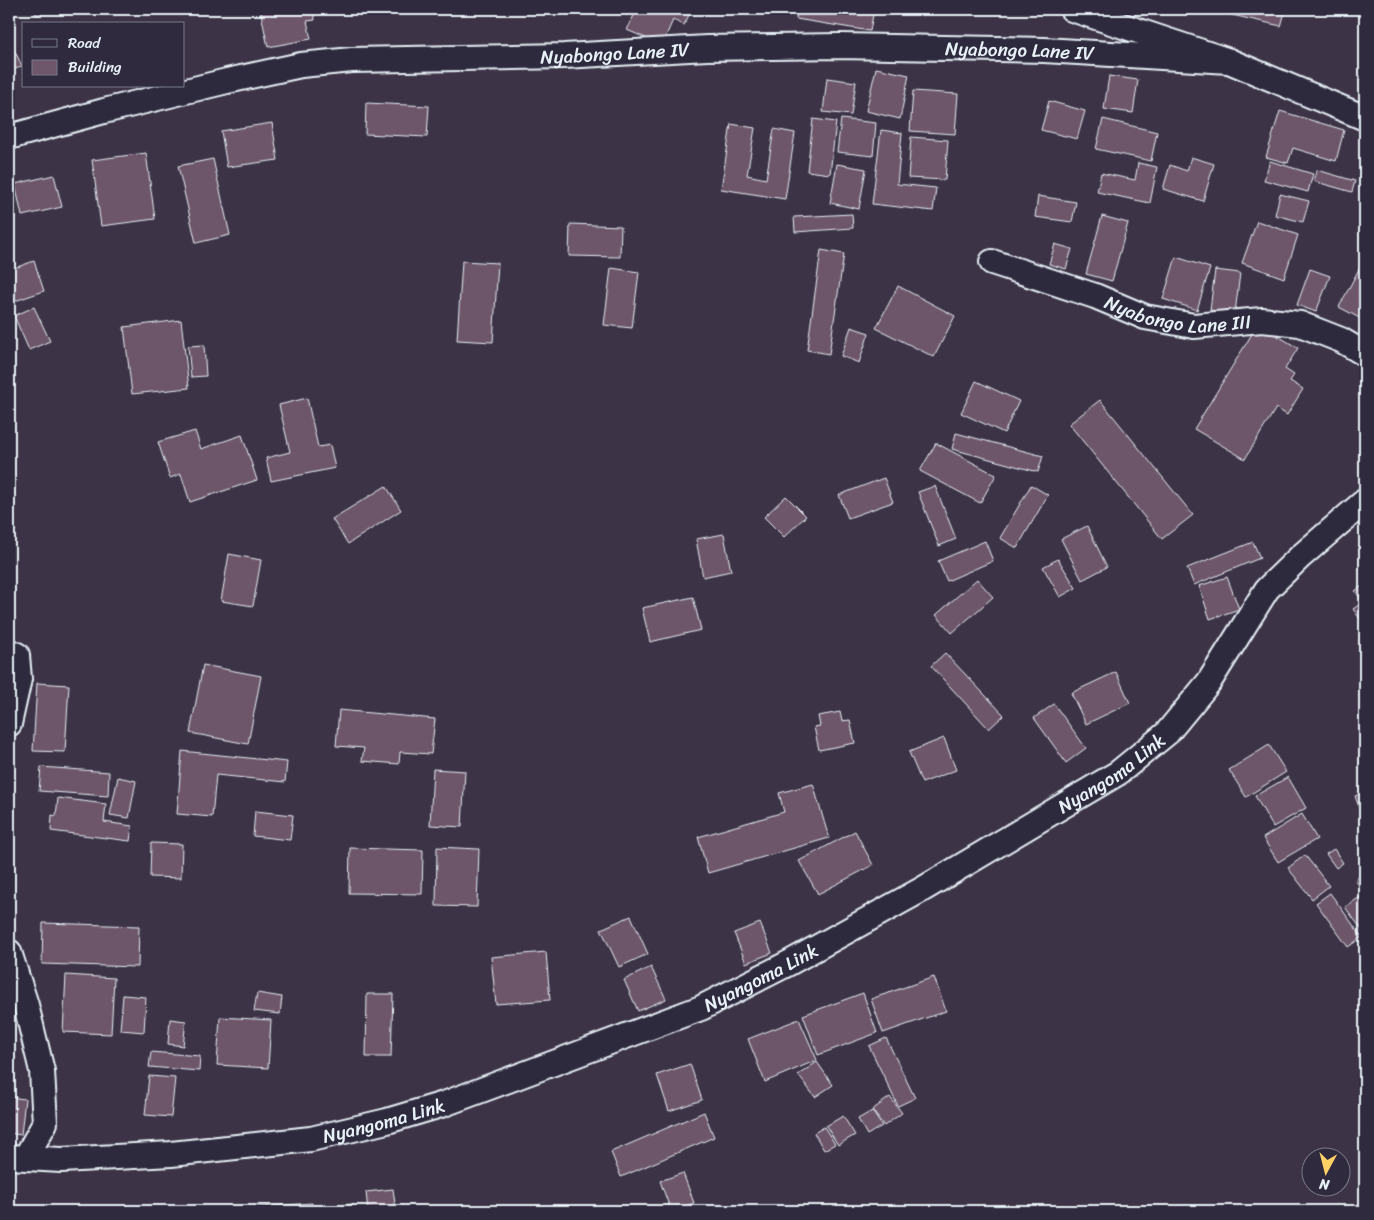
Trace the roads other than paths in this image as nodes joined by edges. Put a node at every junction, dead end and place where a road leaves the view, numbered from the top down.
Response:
1 (1072, 9) edge
2 (1229, 61) junction
3 (1365, 118) edge
4 (9, 137) edge
5 (992, 262) dead end
6 (1365, 354) edge
7 (1365, 501) edge
8 (9, 651) edge
9 (9, 724) edge
10 (9, 952) edge
11 (17, 1157) edge

1 - 2 street
2 - 3 street
2 - 4 street, Nyabongo Lane IV
5 - 6 street, Nyabongo Lane III
7 - 11 street, Nyangoma Link
8 - 9 street
10 - 11 street

